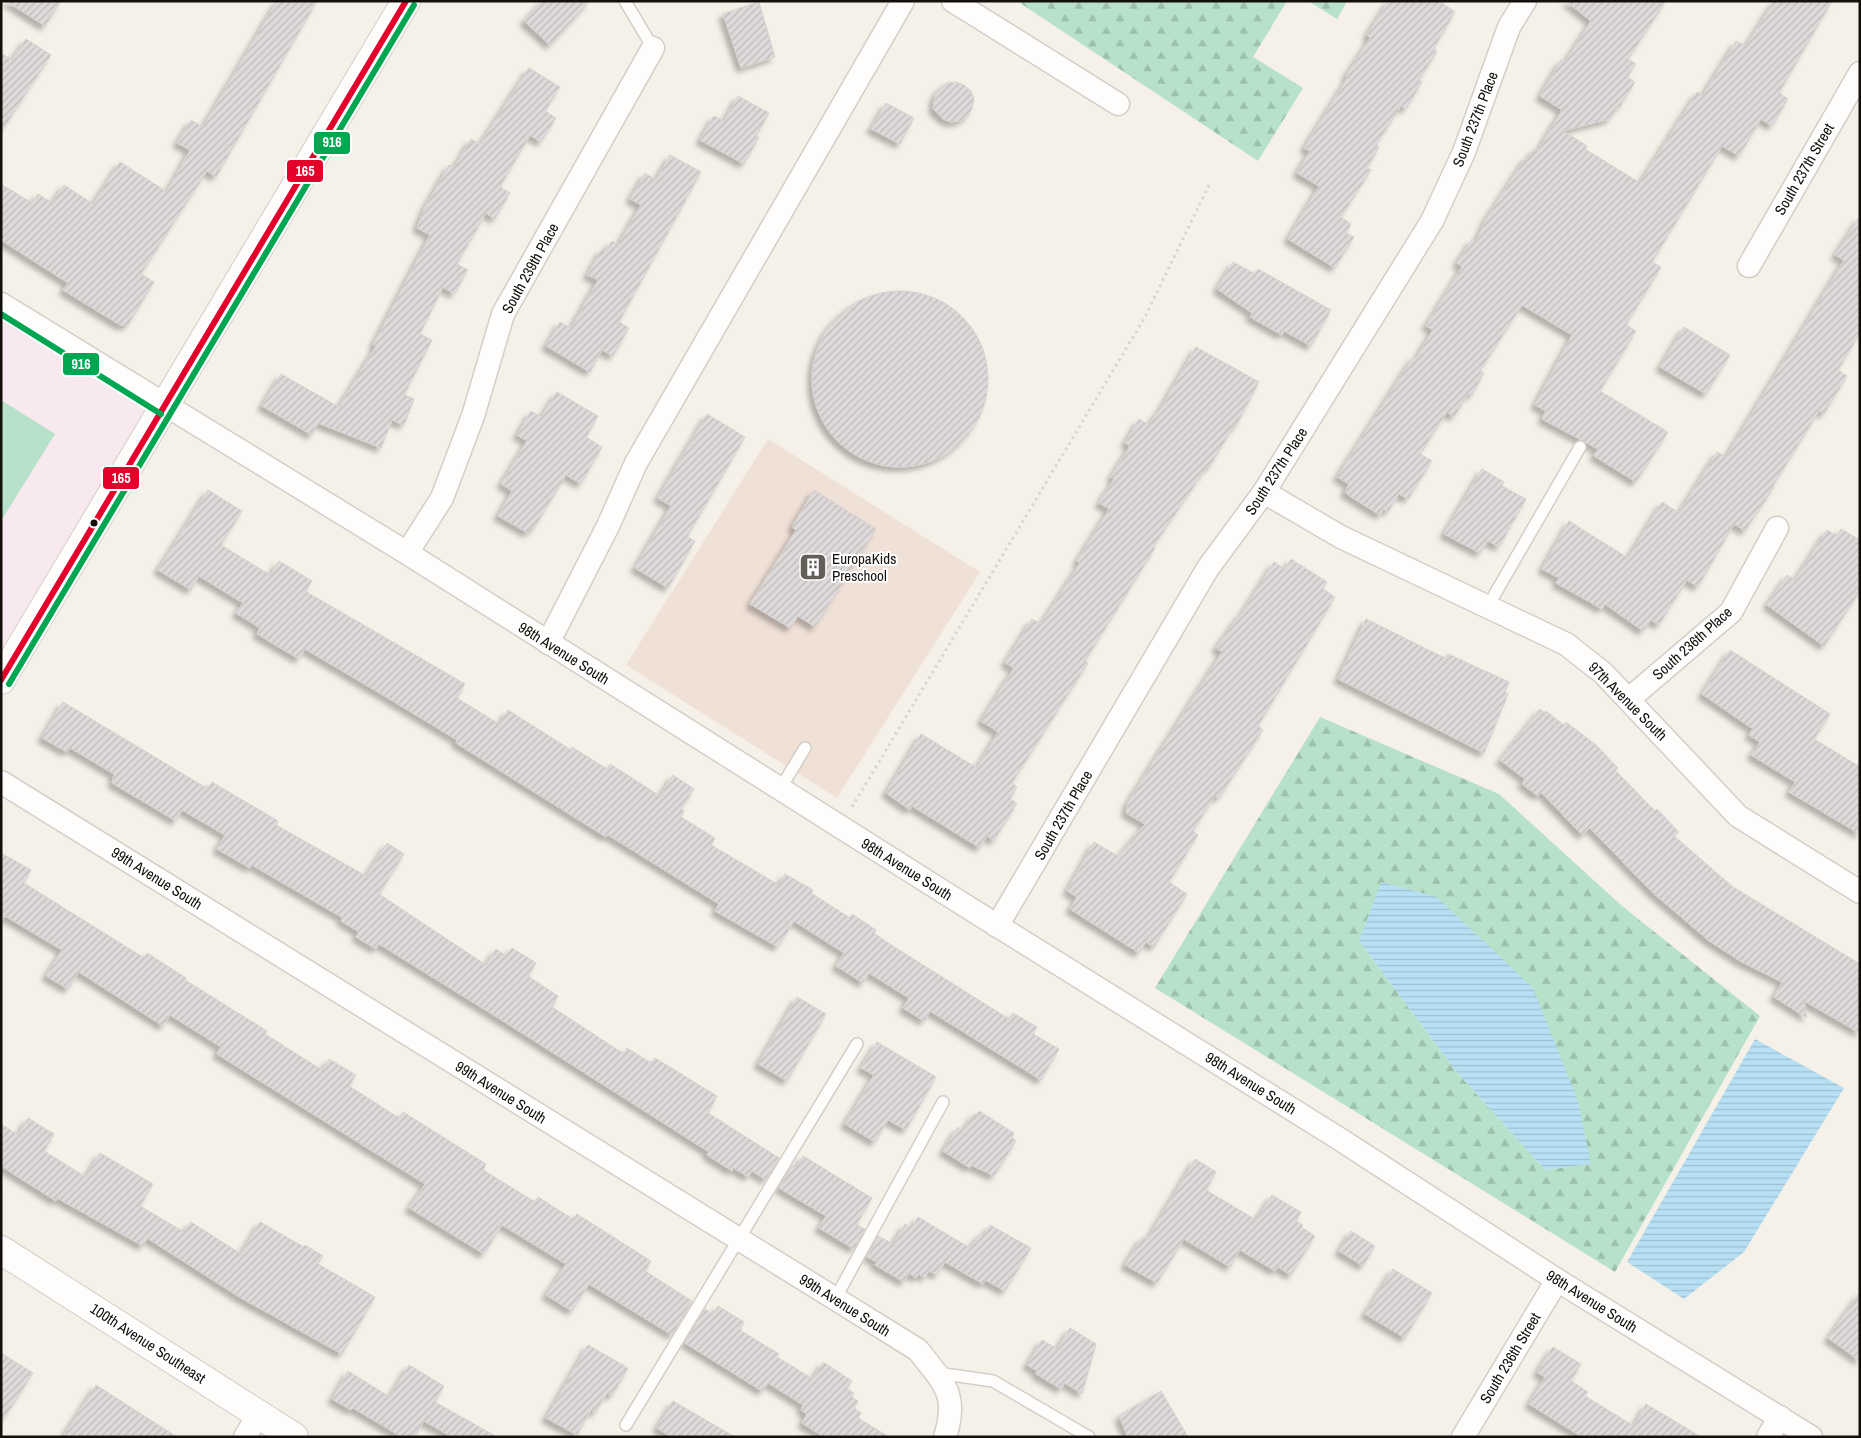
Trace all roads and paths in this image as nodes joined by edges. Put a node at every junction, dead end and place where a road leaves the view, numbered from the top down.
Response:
1 (406, 1) edge
2 (625, 1) edge
3 (902, 1) edge
4 (953, 1) edge
5 (1525, 1) edge
6 (653, 48) joint
7 (1860, 73) edge
8 (1118, 104) dead end
9 (1210, 183) dead end
10 (1749, 266) dead end
11 (1, 304) edge
12 (166, 407) junction
13 (1580, 447) dead end
14 (1264, 492) junction
15 (1777, 528) dead end
16 (406, 553) junction
17 (1488, 606) junction
18 (548, 643) junction
19 (1, 680) edge
20 (1629, 700) junction
21 (805, 748) dead end
22 (1, 782) edge
23 (780, 789) junction
24 (840, 827) junction
25 (1860, 892) edge
26 (997, 926) junction
27 (857, 1044) dead end
28 (943, 1102) dead end
29 (738, 1239) junction
30 (1, 1250) edge
31 (1557, 1280) junction
32 (835, 1299) junction
33 (936, 1373) junction
34 (1780, 1417) junction
35 (626, 1425) dead end
36 (252, 1426) edge
37 (294, 1437) edge
38 (945, 1437) edge
39 (1088, 1437) edge
40 (1463, 1437) edge
41 (1768, 1437) edge
42 (1811, 1437) edge

1 - 12 main road
2 - 6 lane
3 - 18 street
4 - 8 street
5 - 14 street, South 237th Place
6 - 16 street, South 239th Place
7 - 10 street, South 237th Street
9 - 24 path
11 - 12 street, 98th Avenue South
12 - 16 street, 98th Avenue South
12 - 19 main road
13 - 17 lane
14 - 17 street, 97th Avenue South
14 - 26 street, South 237th Place
15 - 20 street, South 236th Place
16 - 18 street, 98th Avenue South
17 - 20 street, 97th Avenue South
18 - 23 street, 98th Avenue South
20 - 25 street, 97th Avenue South
21 - 23 lane
22 - 29 street, 99th Avenue South
23 - 24 street, 98th Avenue South
24 - 26 street, 98th Avenue South
26 - 31 street, 98th Avenue South
27 - 29 lane
28 - 32 lane
29 - 32 street, 99th Avenue South
29 - 35 lane
30 - 36 main road, 100th Avenue Southeast
31 - 34 street, 98th Avenue South
31 - 40 street, South 236th Street
32 - 33 street, 99th Avenue South
33 - 38 street, 99th Avenue South
33 - 39 lane
34 - 41 street
34 - 42 street, 98th Avenue South
36 - 37 main road, 100th Avenue Southeast

